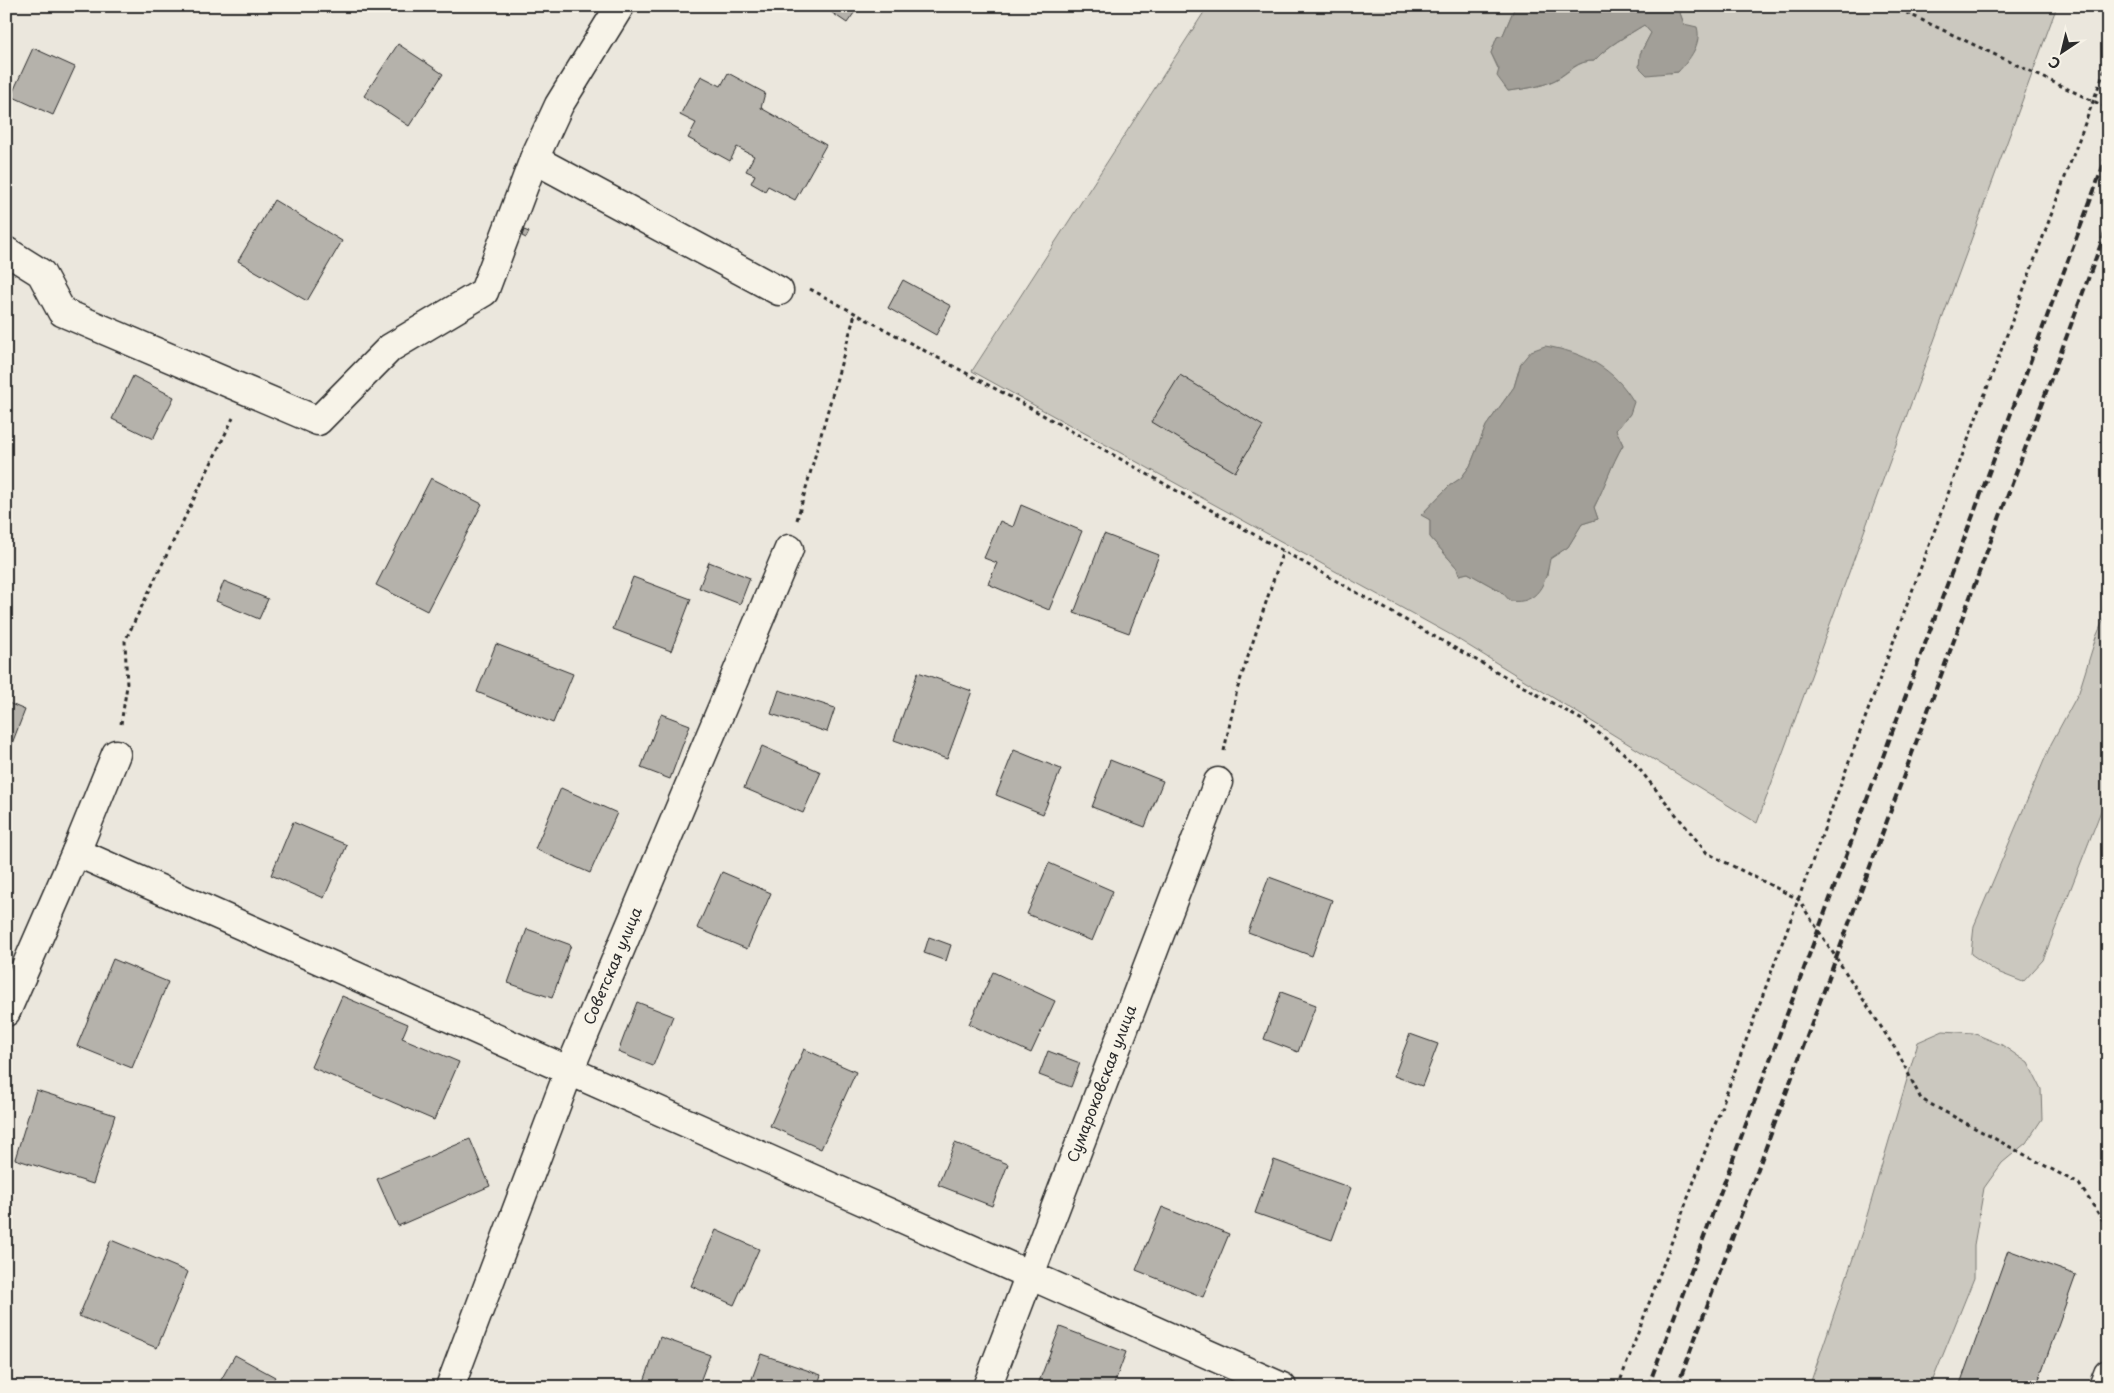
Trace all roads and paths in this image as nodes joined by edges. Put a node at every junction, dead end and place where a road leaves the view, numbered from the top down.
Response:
1 (620, 6) edge
2 (1892, 6) edge
3 (2108, 61) edge
4 (2093, 101) junction
5 (2108, 108) edge
6 (534, 158) junction
7 (6, 250) edge
8 (805, 286) dead end
9 (779, 291) dead end
10 (856, 314) junction
11 (246, 390) junction
12 (789, 549) joint
13 (1283, 550) junction
14 (116, 754) joint
15 (1218, 782) joint
16 (76, 852) junction
17 (1798, 899) junction
18 (6, 1012) edge
19 (569, 1071) junction
20 (2108, 1228) edge
21 (1030, 1275) junction
22 (2108, 1374) edge
23 (450, 1387) edge
24 (987, 1387) edge
25 (1282, 1387) edge
26 (1618, 1387) edge
27 (2103, 1387) edge

1 - 6 street
2 - 4 path
3 - 4 path
4 - 5 path
4 - 17 path
6 - 9 street
6 - 11 street
7 - 11 street
8 - 10 path
10 - 12 path
10 - 13 path
11 - 14 path
12 - 19 street, Советская улица
13 - 15 path
13 - 17 path
14 - 16 street
15 - 21 street, Сумароковская улица
16 - 18 street
16 - 19 street
17 - 20 path
17 - 26 path
19 - 21 street
19 - 23 street, Советская улица
21 - 24 street, Сумароковская улица
21 - 25 street
22 - 27 street

